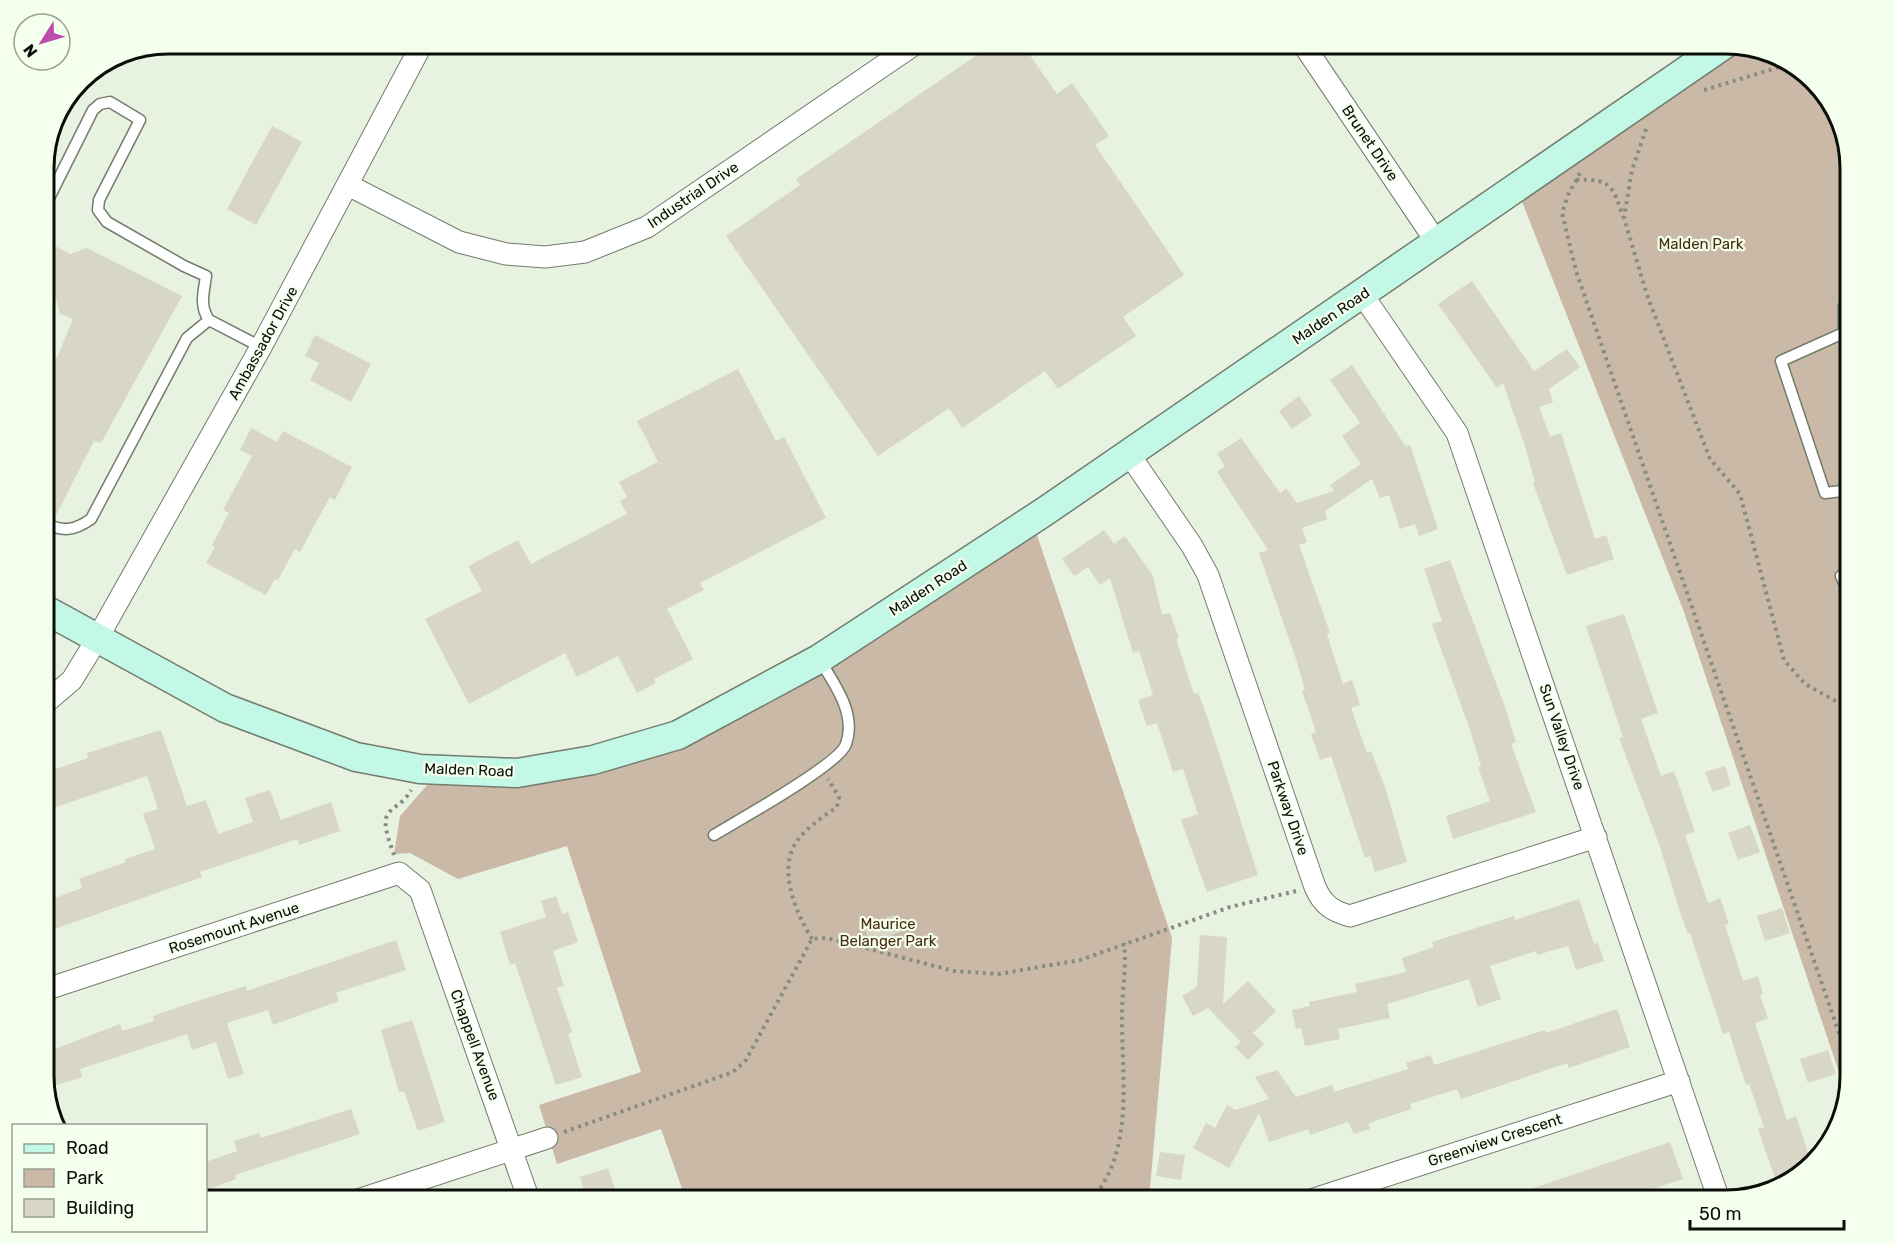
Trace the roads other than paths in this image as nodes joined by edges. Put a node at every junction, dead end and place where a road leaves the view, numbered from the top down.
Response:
1 (417, 54) edge
2 (897, 54) edge
3 (1310, 54) edge
4 (1711, 54) edge
5 (348, 185) junction
6 (54, 188) edge
7 (1437, 243) junction
8 (1362, 294) junction
9 (208, 320) junction
10 (1840, 334) edge
11 (261, 348) junction
12 (1129, 454) junction
13 (1840, 491) edge
14 (54, 528) edge
15 (54, 615) edge
16 (98, 639) junction
17 (819, 659) junction
18 (54, 696) edge
19 (714, 835) dead end
20 (1596, 837) junction
21 (399, 873) joint
22 (54, 987) edge
23 (1679, 1081) junction
24 (547, 1138) road end
25 (512, 1150) junction
26 (389, 1190) edge
27 (526, 1190) edge
28 (1342, 1190) edge
29 (1716, 1190) edge

1 - 5 street, Ambassador Drive
2 - 5 street, Industrial Drive
3 - 7 street, Brunet Drive
4 - 7 main road, Malden Road
5 - 11 street, Ambassador Drive
6 - 9 lane
7 - 8 main road, Malden Road
8 - 12 main road, Malden Road
8 - 20 street, Sun Valley Drive
9 - 11 lane
9 - 14 lane
10 - 13 lane
11 - 16 street, Ambassador Drive
12 - 17 main road, Malden Road
12 - 20 street, Parkway Drive
15 - 16 main road, Malden Road
16 - 17 main road, Malden Road
16 - 18 street, Ambassador Drive
17 - 19 lane
20 - 23 street, Sun Valley Drive
21 - 22 street, Rosemount Avenue
21 - 25 street, Chappell Avenue
23 - 28 street, Greenview Crescent
23 - 29 street, Sun Valley Drive
24 - 25 street
25 - 26 street
25 - 27 street, Chappell Avenue

